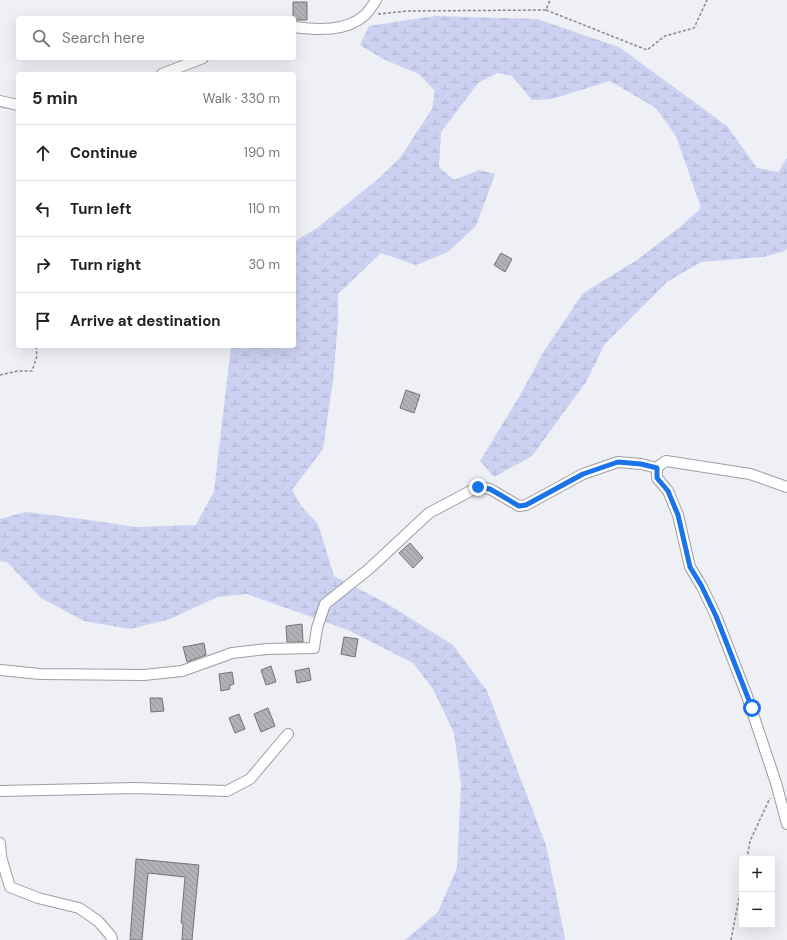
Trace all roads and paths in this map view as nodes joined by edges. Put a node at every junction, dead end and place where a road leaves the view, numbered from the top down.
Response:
1 (376, 0) edge
2 (550, 0) edge
3 (707, 0) edge
4 (546, 10) junction
5 (366, 15) junction
6 (296, 27) edge
7 (199, 60) edge
8 (167, 72) edge
9 (0, 101) edge
10 (16, 105) edge
11 (36, 348) edge
12 (0, 375) edge
13 (657, 468) junction
14 (787, 487) edge
15 (0, 670) edge
16 (288, 734) dead end
17 (0, 791) edge
18 (770, 798) dead end
19 (787, 824) edge
20 (0, 843) edge
21 (748, 856) edge
22 (740, 892) edge
23 (112, 940) edge
24 (731, 940) edge

1 - 5 street
2 - 4 path
3 - 4 path
4 - 5 path
5 - 6 street
7 - 8 street
9 - 10 street
11 - 12 path
13 - 14 street
13 - 15 street
13 - 19 street
16 - 17 street
18 - 21 path
20 - 23 street
22 - 24 path

